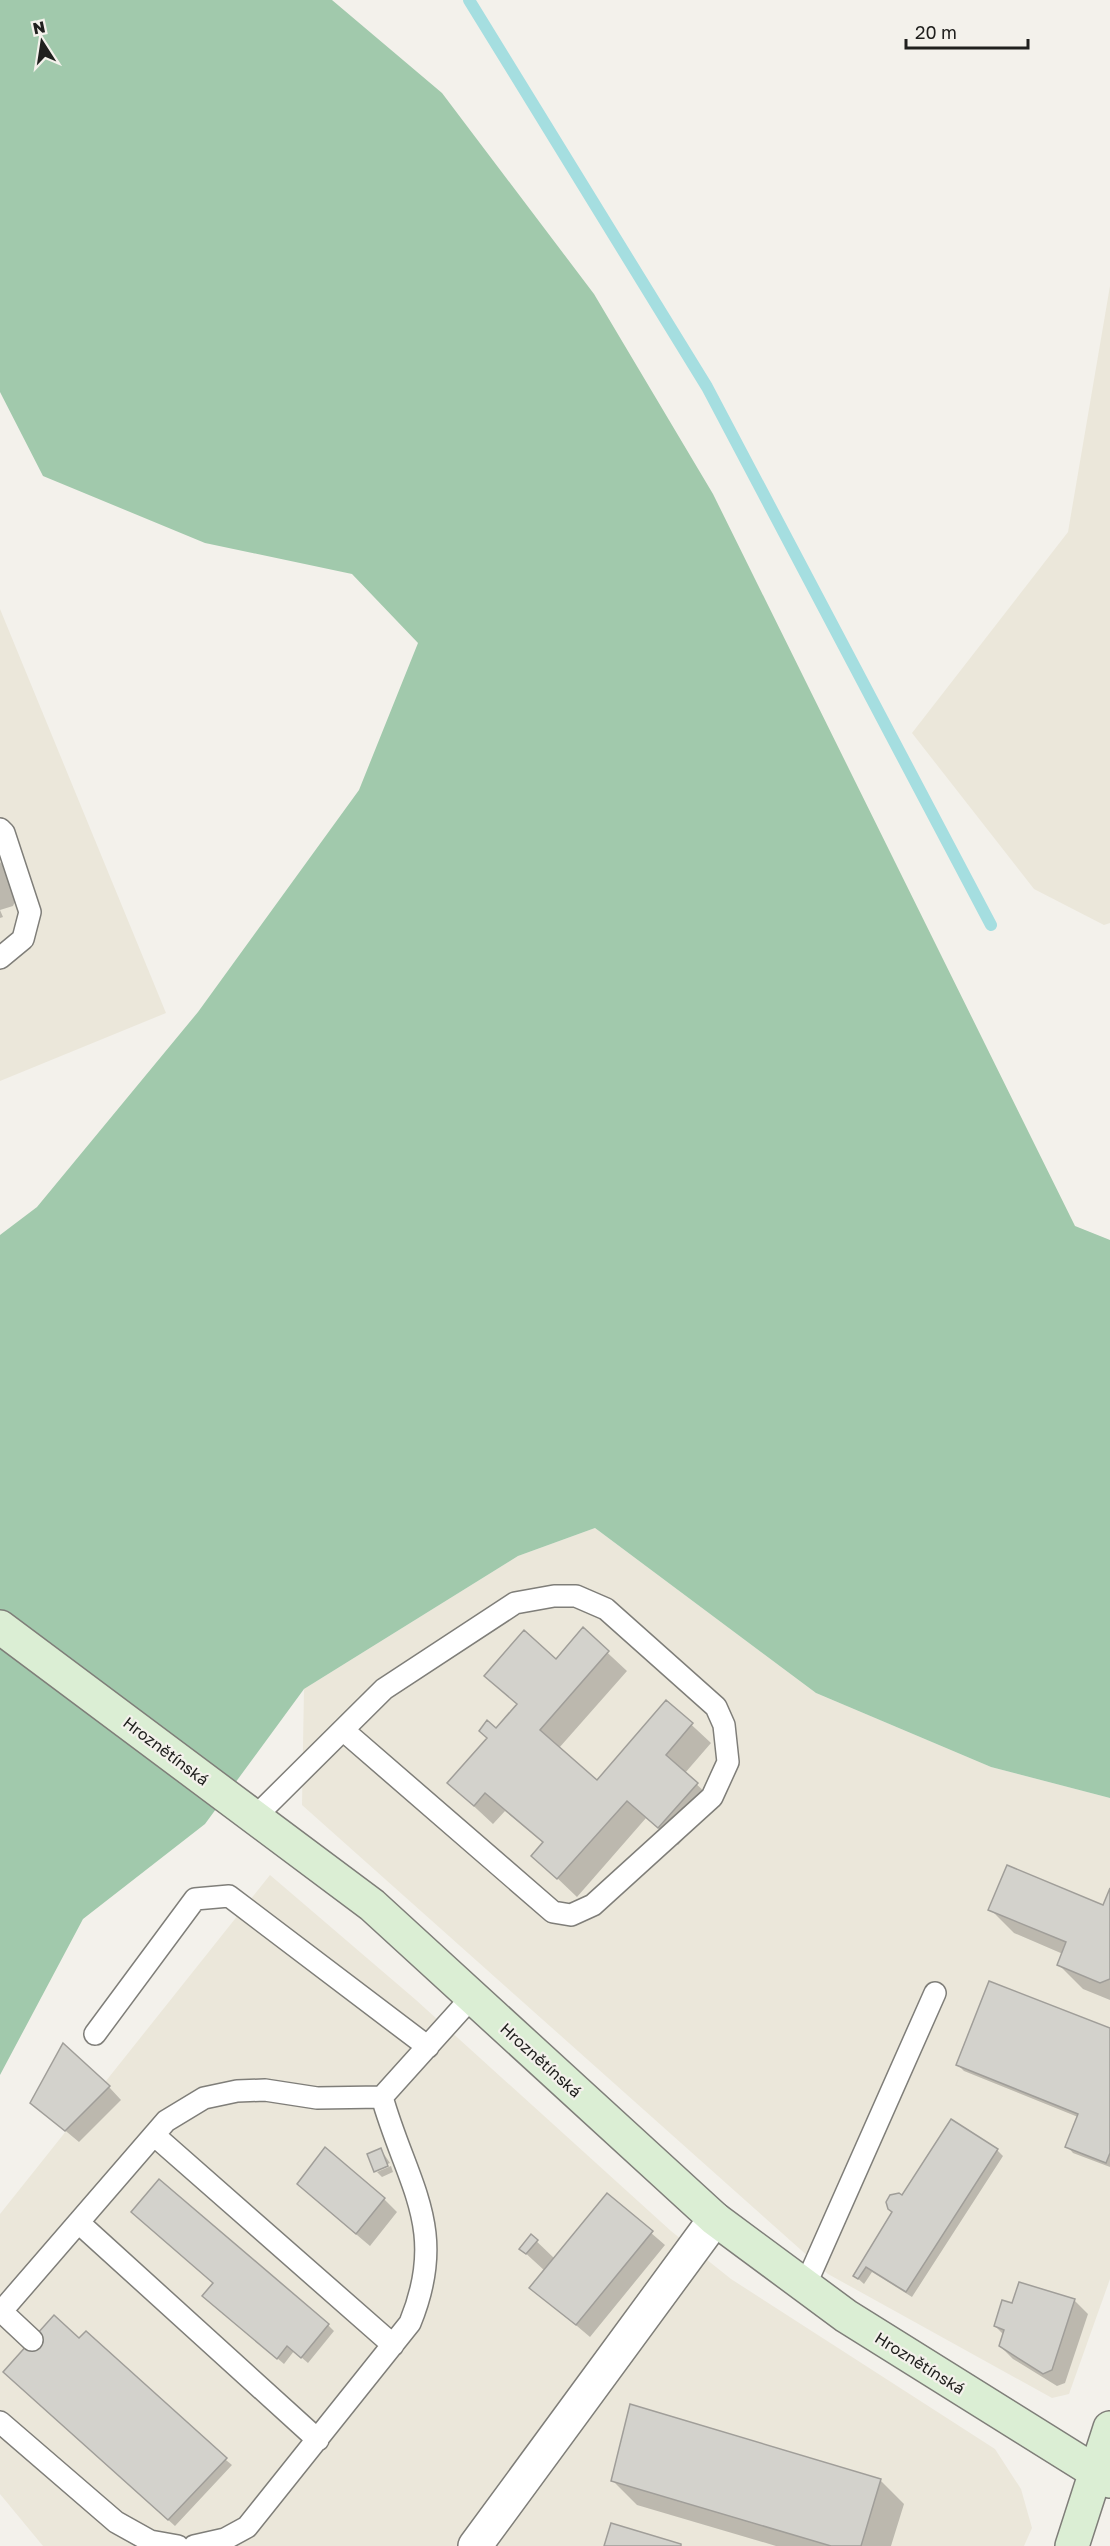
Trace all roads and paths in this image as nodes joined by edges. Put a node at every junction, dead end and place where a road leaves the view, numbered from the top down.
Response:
1 (0, 830) edge
2 (0, 958) edge
3 (0, 1627) edge
4 (343, 1730) junction
5 (255, 1817) junction
6 (935, 1993) dead end
7 (472, 1997) junction
8 (94, 2034) dead end
9 (428, 2047) junction
10 (382, 2097) junction
11 (154, 2135) junction
12 (715, 2219) junction
13 (79, 2223) junction
14 (805, 2286) junction
15 (1, 2312) edge
16 (32, 2340) dead end
17 (393, 2345) junction
18 (0, 2422) edge
19 (1110, 2428) edge
20 (318, 2440) junction
21 (1103, 2477) edge
22 (178, 2546) edge
23 (194, 2546) edge
24 (475, 2546) edge
25 (1072, 2546) edge

1 - 2 lane
3 - 5 street, Hroznětínská
4 - 4 lane
4 - 5 lane
5 - 7 street, Hroznětínská
6 - 14 lane
7 - 9 lane
7 - 12 street, Hroznětínská
8 - 9 lane
9 - 10 lane
10 - 11 lane
10 - 17 lane
11 - 13 lane
11 - 17 lane
12 - 14 street, Hroznětínská
12 - 24 street
13 - 15 lane
13 - 20 lane
14 - 21 street, Hroznětínská
15 - 16 lane
17 - 20 lane
18 - 22 lane
19 - 21 street
20 - 23 lane
21 - 25 street

